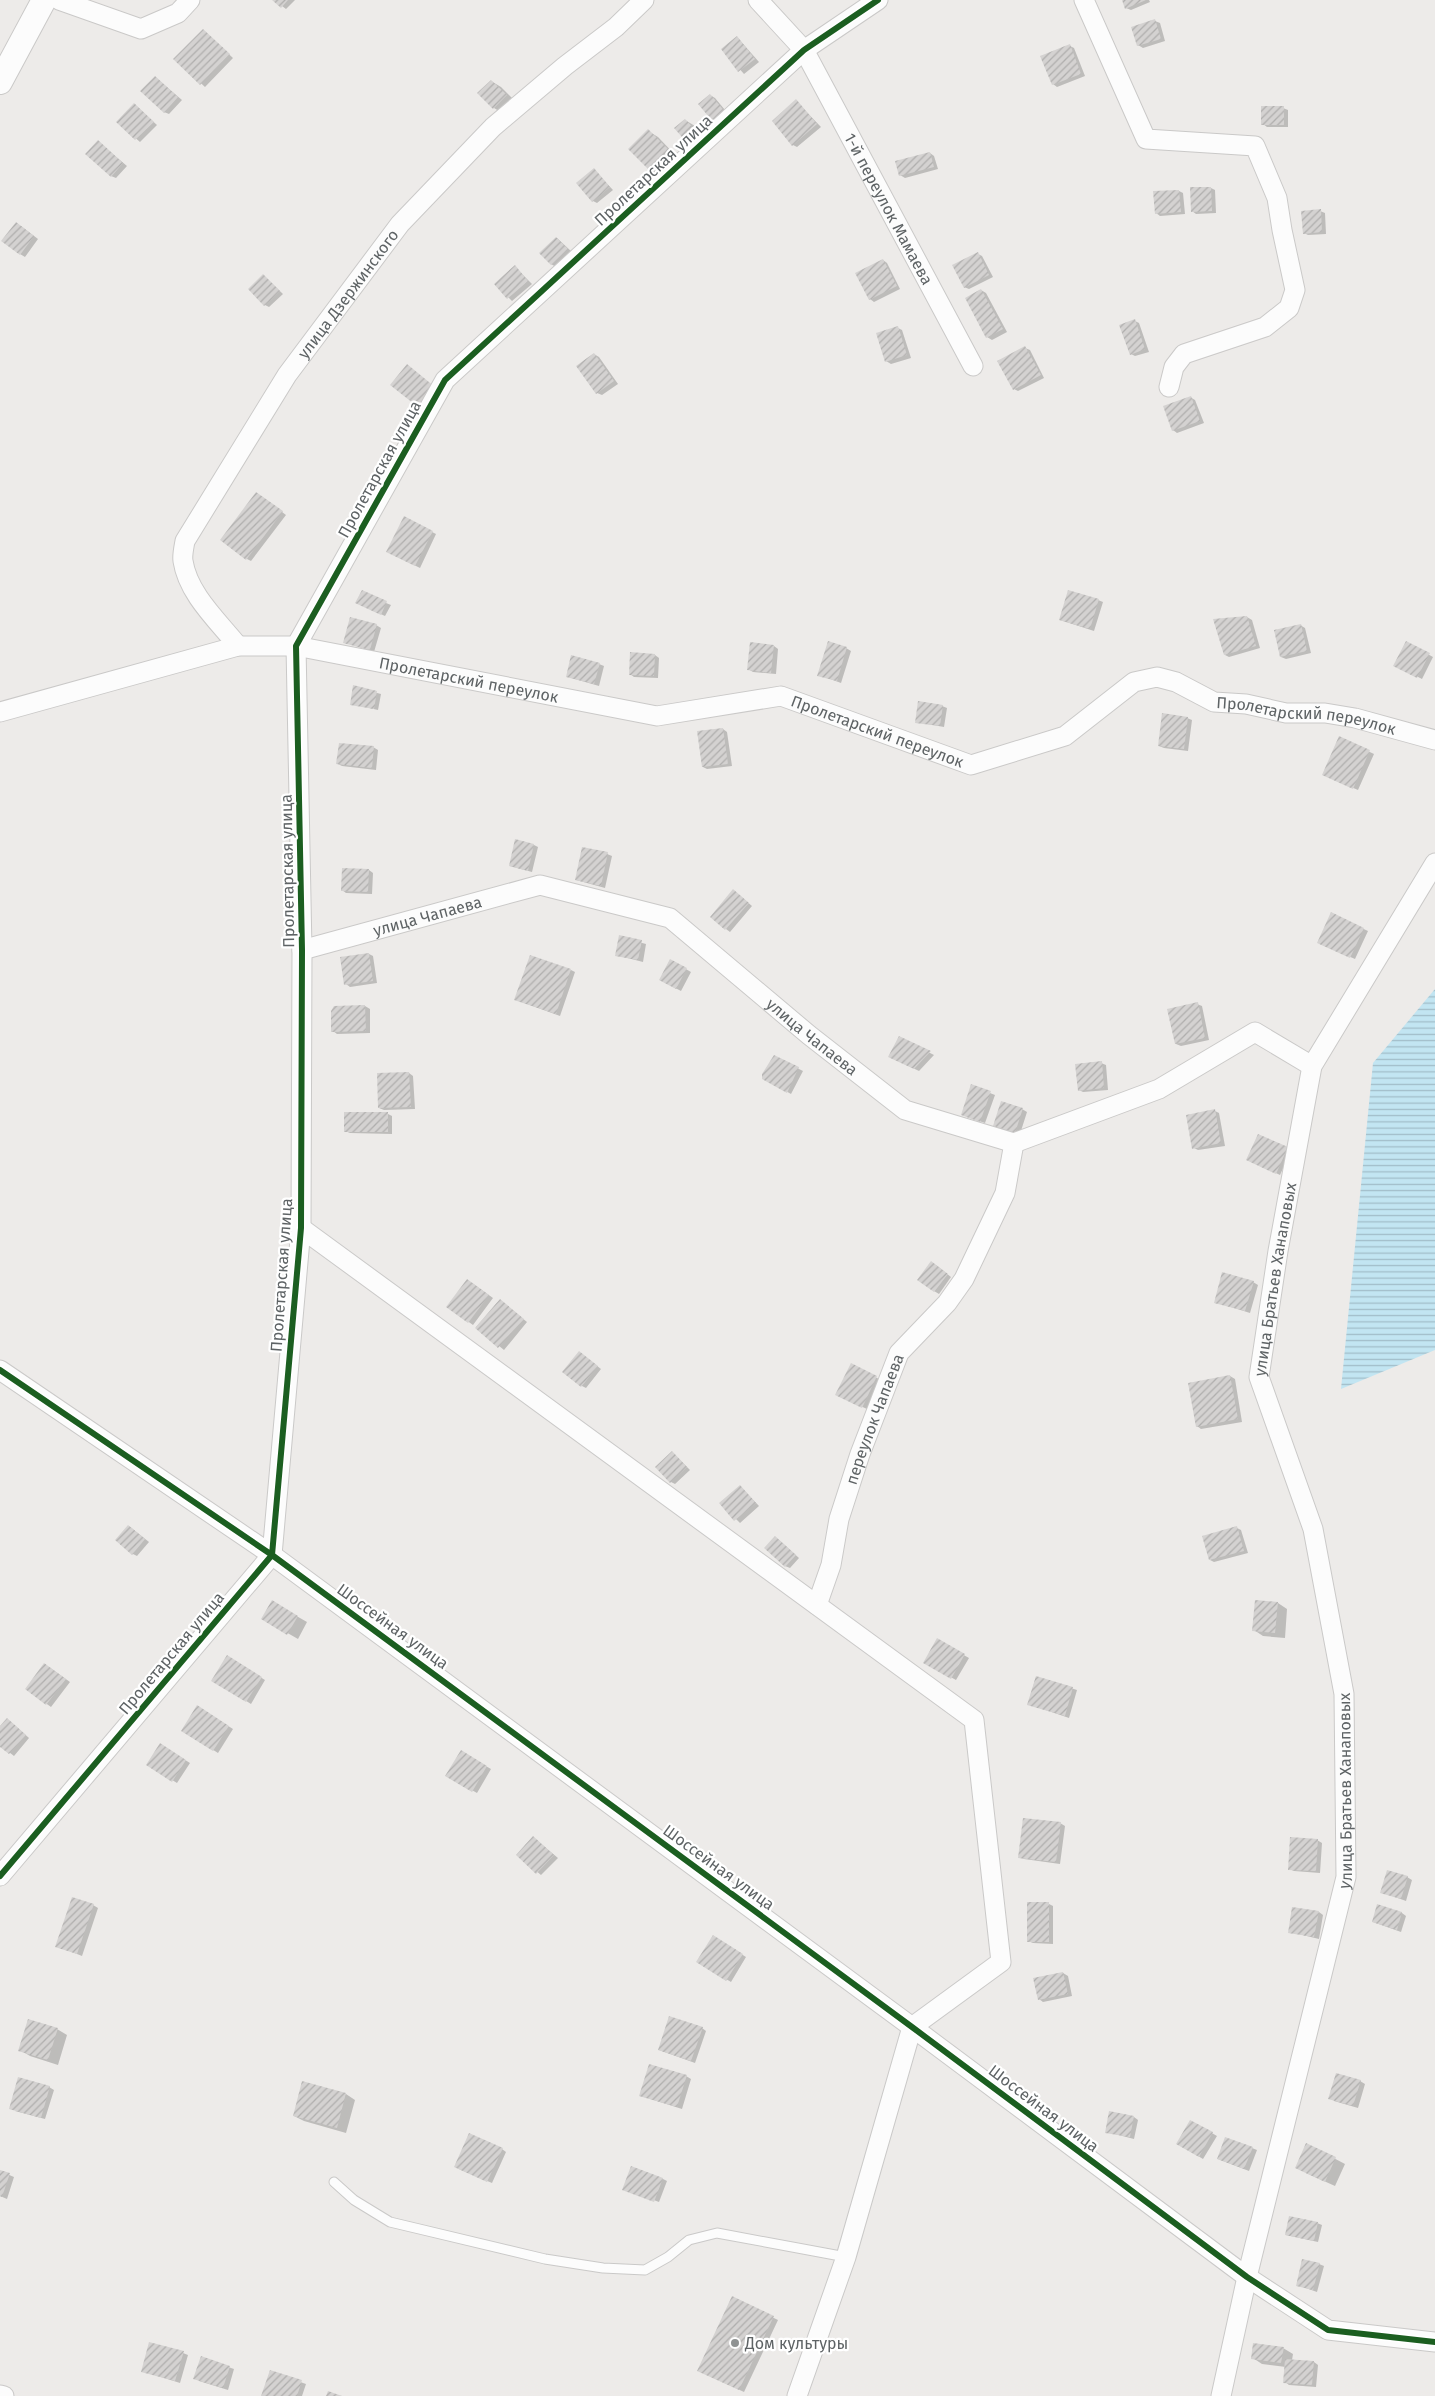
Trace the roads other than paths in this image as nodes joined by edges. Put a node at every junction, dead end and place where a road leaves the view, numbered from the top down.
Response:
1 (44, 0) edge
2 (59, 0) edge
3 (190, 0) edge
4 (644, 0) edge
5 (758, 0) edge
6 (878, 0) edge
7 (1084, 0) edge
8 (804, 50) junction
9 (0, 82) edge
10 (973, 366) dead end
11 (1169, 387) dead end
12 (238, 646) junction
13 (296, 646) junction
14 (0, 712) edge
15 (1435, 740) edge
16 (1435, 863) edge
17 (302, 950) junction
18 (1312, 1066) junction
19 (1014, 1143) junction
20 (301, 1228) junction
21 (0, 1370) edge
22 (272, 1555) junction
23 (817, 1604) junction
24 (0, 1876) edge
25 (912, 2027) junction
26 (334, 2182) dead end
27 (846, 2257) junction
28 (1247, 2277) junction
29 (1435, 2342) edge
30 (0, 2395) edge
31 (4, 2396) edge
32 (797, 2396) edge
33 (1221, 2396) edge

1 - 9 street
2 - 3 street
4 - 12 street, улица Дзержинского
5 - 8 street, 1-й переулок Мамаева
6 - 8 street, Пролетарская улица
7 - 11 street
8 - 10 street, 1-й переулок Мамаева
8 - 13 street, Пролетарская улица
12 - 13 street, Пролетарский переулок
12 - 14 street, Пролетарский переулок
13 - 15 street, Пролетарский переулок
13 - 17 street, Пролетарская улица
16 - 18 street, улица Братьев Ханаповых
17 - 19 street, улица Чапаева
17 - 20 street, Пролетарская улица
18 - 19 street
18 - 28 street, улица Братьев Ханаповых
19 - 23 street, переулок Чапаева
20 - 22 street, Пролетарская улица
20 - 23 street
21 - 22 street, Шоссейная улица
22 - 24 street, Пролетарская улица
22 - 25 street, Шоссейная улица
23 - 25 street
25 - 27 street
25 - 28 street, Шоссейная улица
26 - 27 lane
27 - 32 street
28 - 29 street, Шоссейная улица
28 - 33 street, улица Братьев Ханаповых
30 - 31 street

